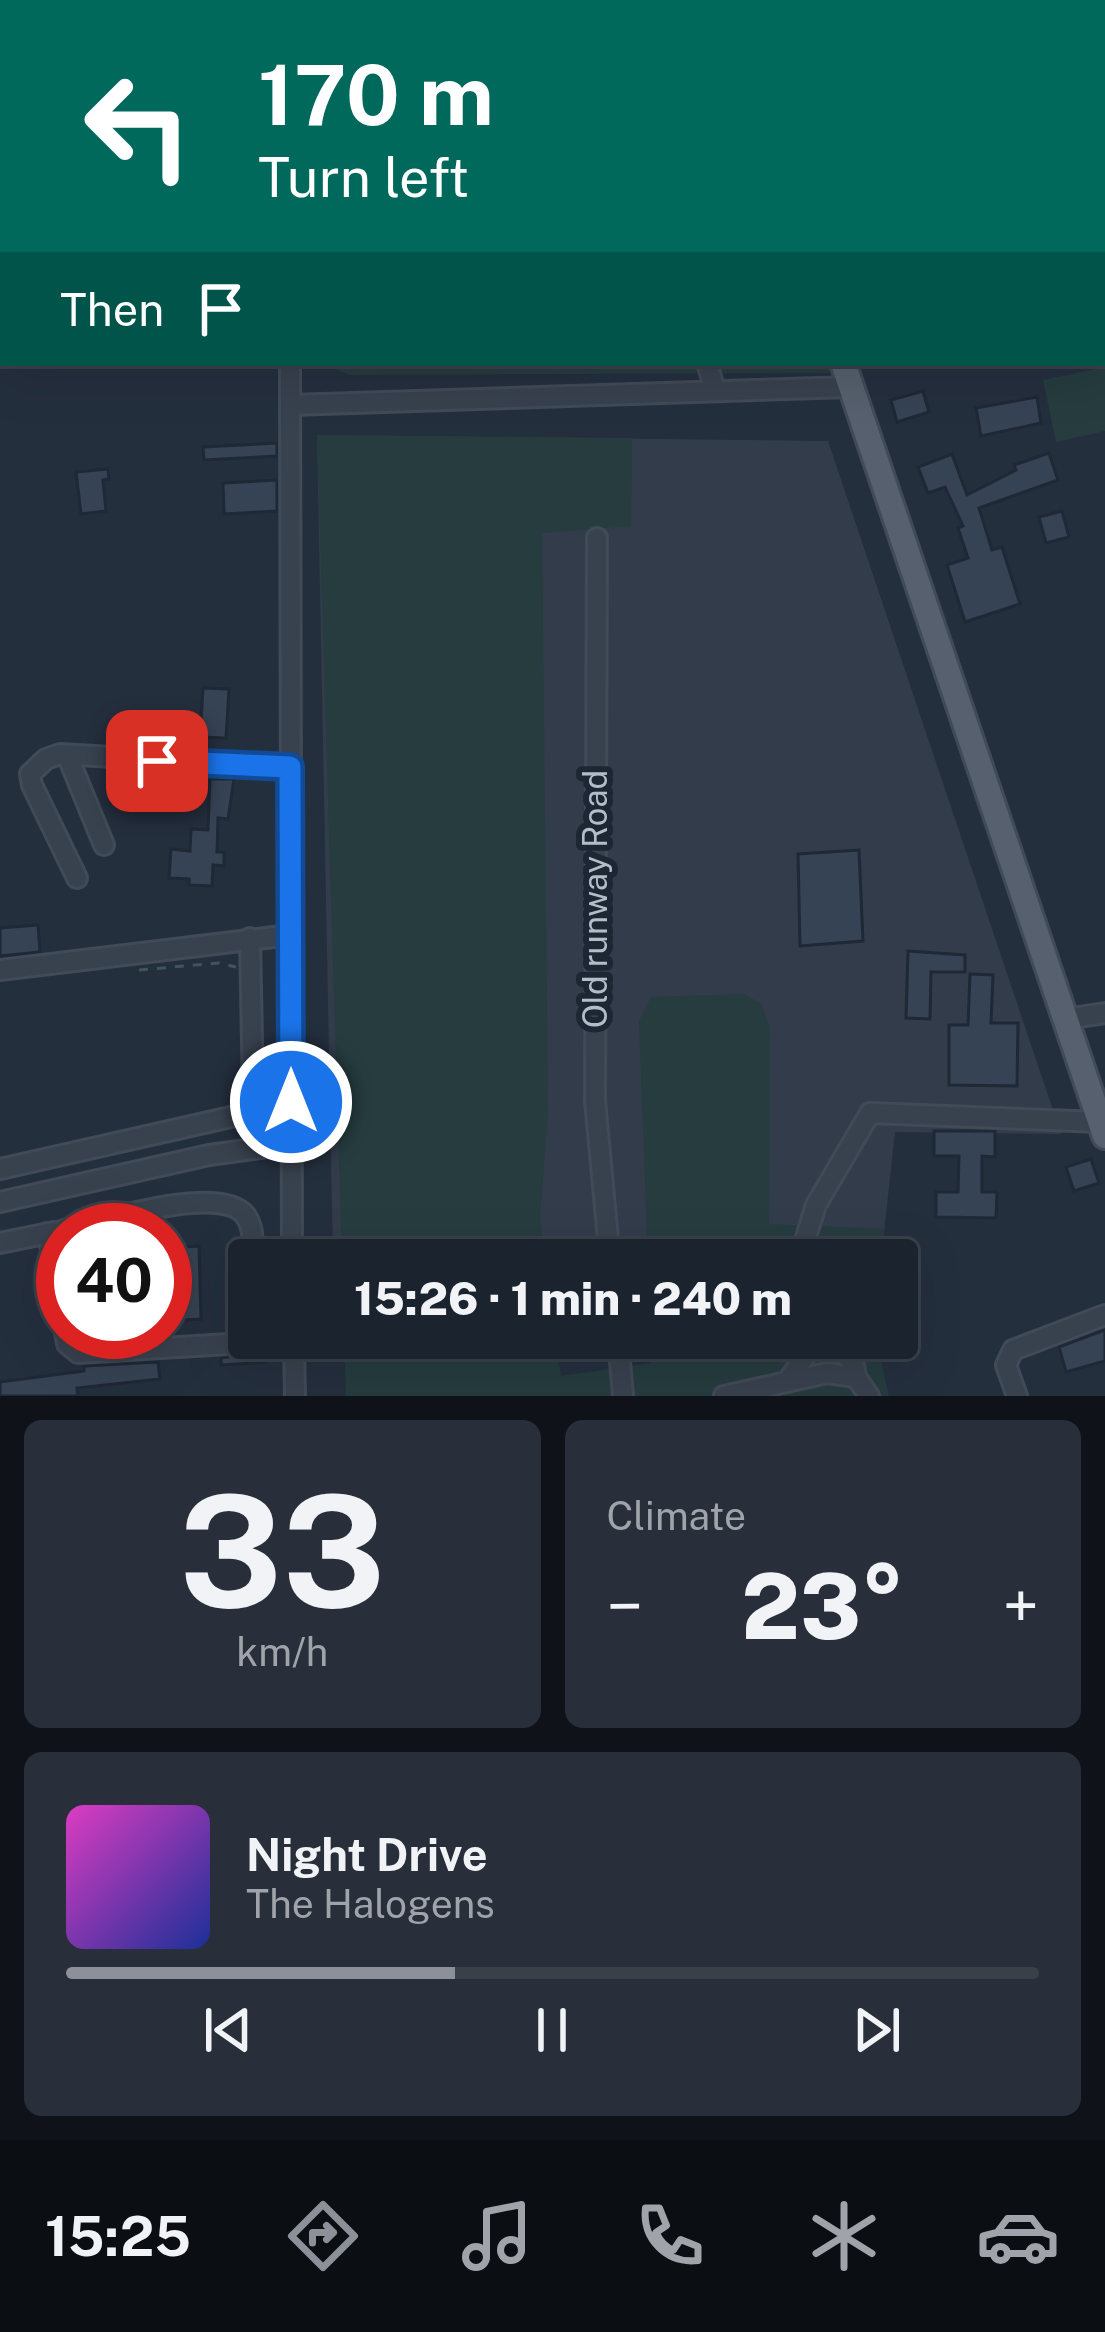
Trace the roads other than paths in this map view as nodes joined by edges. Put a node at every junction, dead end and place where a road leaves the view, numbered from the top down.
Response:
1 (290, 366) edge
2 (708, 366) edge
3 (847, 375) edge
4 (715, 391) junction
5 (290, 405) junction
6 (597, 538) dead end
7 (68, 758) junction
8 (290, 767) junction
9 (104, 845) dead end
10 (77, 878) dead end
11 (291, 935) junction
12 (250, 938) junction
13 (0, 970) edge
14 (1105, 1013) edge
15 (1066, 1019) junction
16 (1102, 1129) edge
17 (291, 1144) junction
18 (0, 1169) edge
19 (0, 1202) edge
20 (190, 1203) edge
21 (36, 1236) edge
22 (250, 1239) edge
23 (292, 1239) edge
24 (608, 1239) edge
25 (805, 1239) edge
26 (0, 1243) edge
27 (1105, 1315) edge
28 (228, 1343) edge
29 (192, 1346) edge
30 (294, 1359) edge
31 (620, 1359) edge
32 (803, 1359) edge
33 (849, 1359) edge
34 (856, 1377) junction
35 (787, 1382) junction
36 (295, 1396) edge
37 (623, 1396) edge
38 (724, 1396) edge
39 (869, 1396) edge
40 (1017, 1396) edge

1 - 5 street
2 - 4 street
3 - 4 street
3 - 15 main road
4 - 5 street
5 - 8 street
6 - 24 street, Old runway Road
7 - 8 street
7 - 9 street
7 - 10 street
8 - 11 street
11 - 12 street
11 - 17 street
12 - 13 street
12 - 18 street
14 - 15 street
15 - 16 main road
16 - 25 street
17 - 19 street
17 - 23 street
20 - 22 street
21 - 26 street
27 - 40 street
28 - 29 street
30 - 36 street
31 - 37 street
32 - 35 street
33 - 34 street
34 - 35 street
34 - 39 street
35 - 38 street

